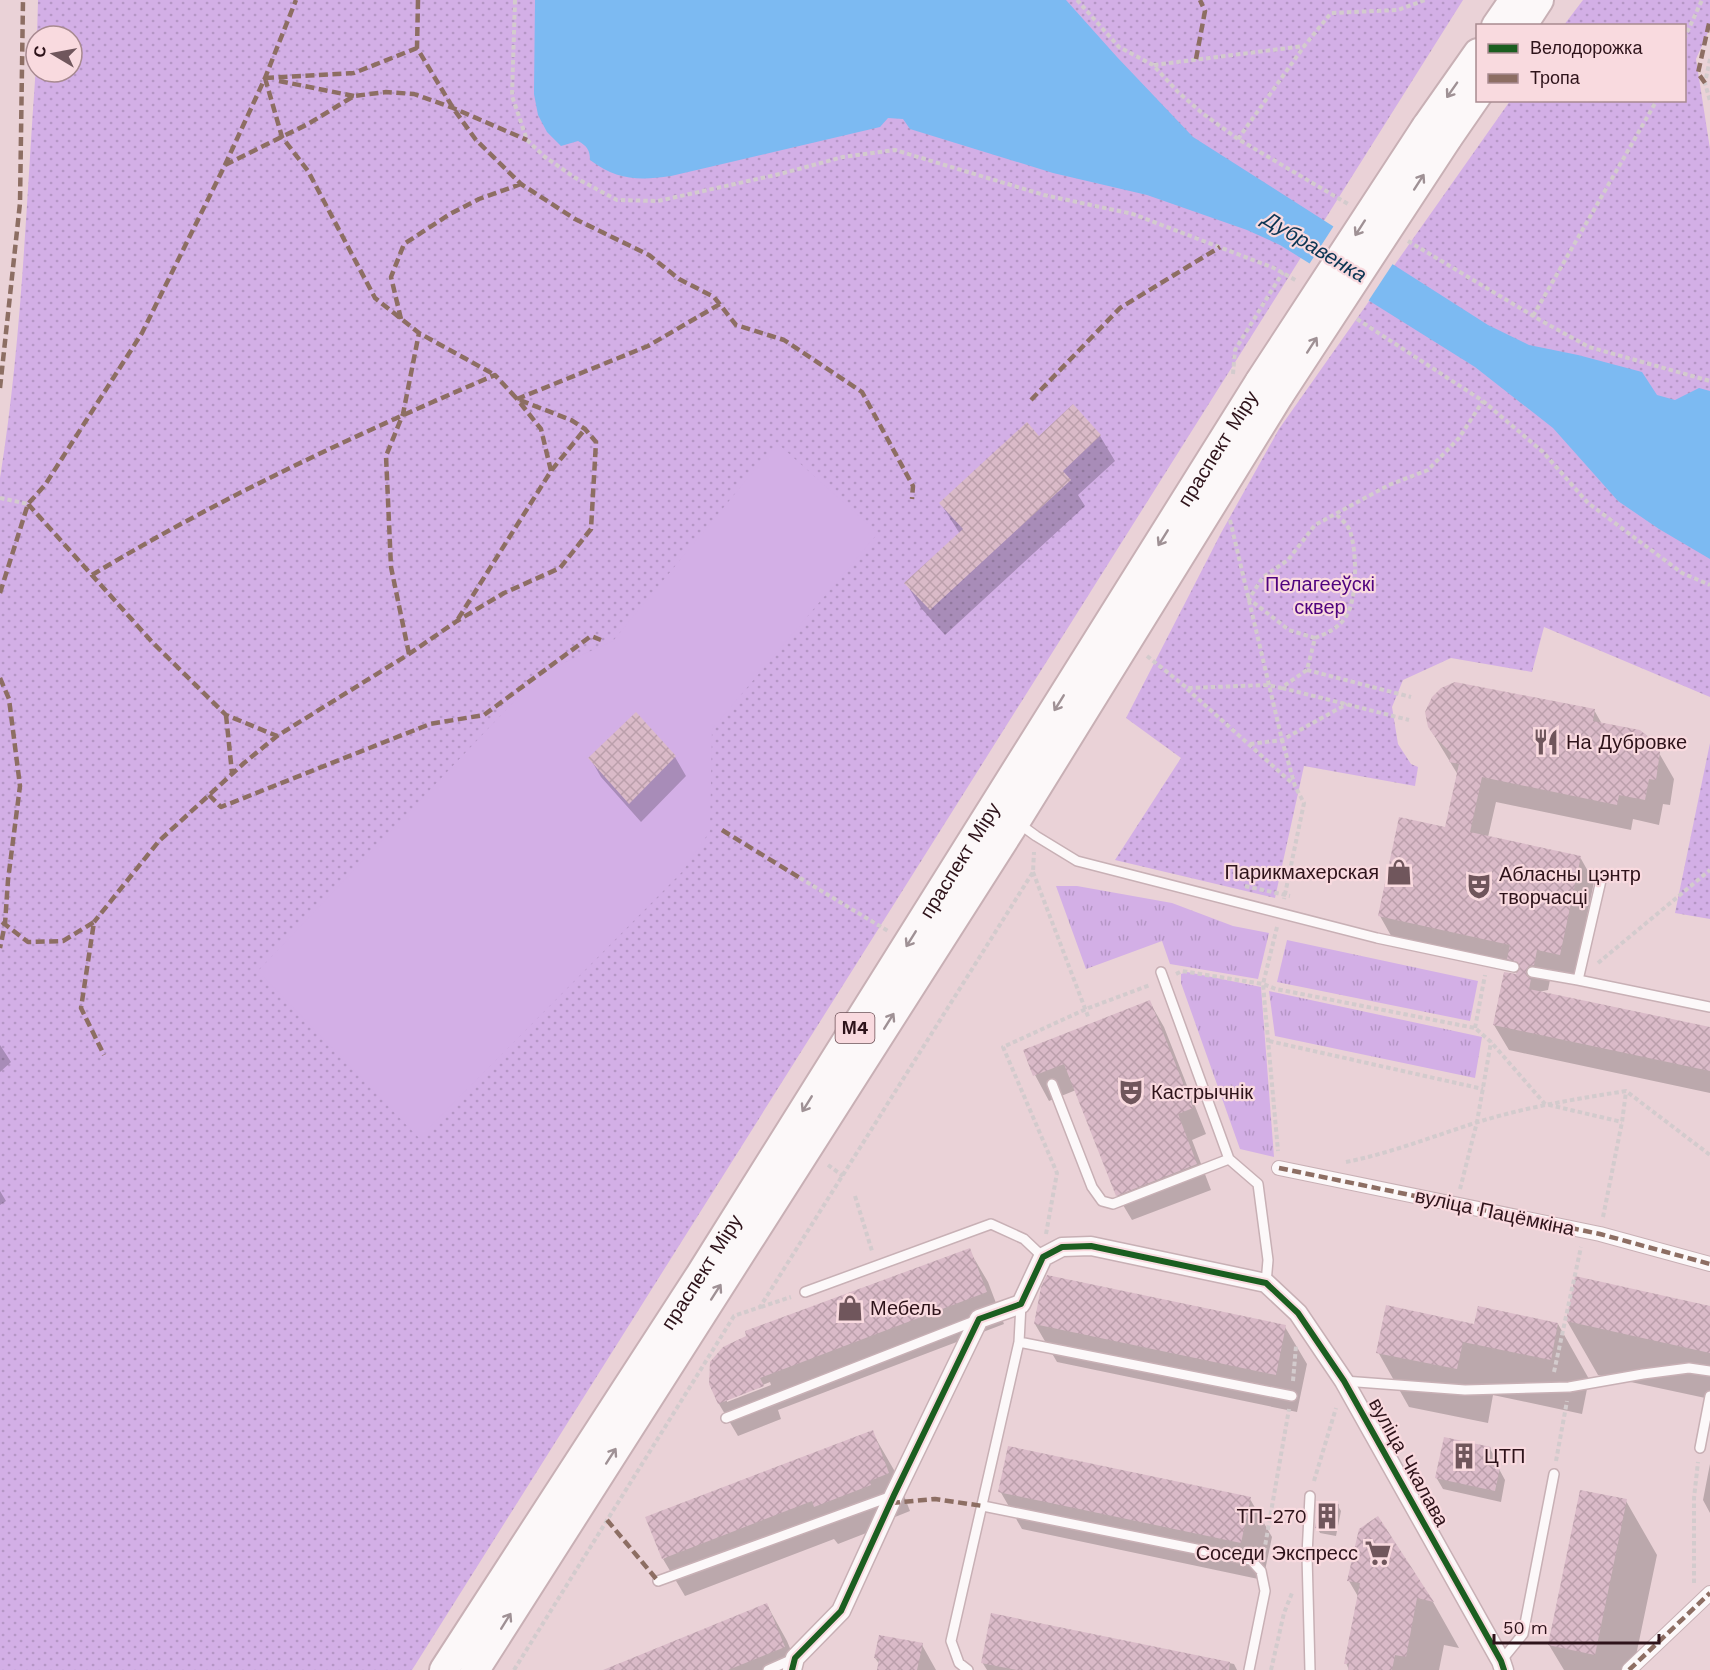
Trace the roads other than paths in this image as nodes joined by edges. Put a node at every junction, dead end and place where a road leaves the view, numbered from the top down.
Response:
1 (1514, 0) edge
2 (1539, 0) edge
3 (1497, 24) edge
4 (1523, 24) edge
5 (1476, 57) edge
6 (1476, 96) edge
7 (1437, 133) junction
8 (1258, 386) junction
9 (1026, 829) junction
10 (1602, 876) dead end
11 (1514, 968) dead end
12 (1161, 972) dead end
13 (1532, 972) dead end
14 (1578, 980) junction
15 (1710, 1007) edge
16 (1052, 1084) dead end
17 (1229, 1159) junction
18 (1279, 1168) road end
19 (1042, 1257) junction
20 (1710, 1264) edge
21 (1266, 1283) junction
22 (805, 1292) road end
23 (1021, 1304) junction
24 (979, 1319) junction
25 (1019, 1342) junction
26 (1710, 1371) edge
27 (1344, 1381) junction
28 (1292, 1396) road end
29 (1710, 1396) edge
30 (726, 1418) dead end
31 (1700, 1448) road end
32 (1554, 1474) road end
33 (894, 1495) junction
34 (1310, 1496) road end
35 (982, 1506) junction
36 (658, 1581) dead end
37 (1710, 1593) edge
38 (794, 1664) edge
39 (1502, 1665) edge
40 (444, 1670) edge
41 (475, 1670) edge
42 (768, 1670) edge
43 (968, 1670) edge
44 (1249, 1670) edge
45 (1310, 1670) edge
46 (1629, 1670) edge

1 - 3 main road
2 - 4 main road
5 -> 7 main road, праспект Міру / М4
6 - 7 main road, праспект Міру / М4
7 - 8 main road, праспект Міру / М4, bridge
8 - 9 main road, праспект Міру / М4
8 -> 40 main road, праспект Міру / М4
9 - 11 lane
41 -> 9 main road, праспект Міру / М4
10 - 14 lane
12 - 17 lane
13 - 14 lane
14 - 15 lane
16 - 17 lane
17 - 21 lane
18 - 20 street, вуліца Пацёмкіна
19 - 21 street
19 - 22 lane
19 - 23 street
21 - 27 street, вуліца Чкалава
23 - 24 street
23 - 25 lane
24 - 30 lane
24 - 33 street
25 - 28 lane
25 - 35 lane
26 - 27 lane
27 - 39 street, вуліца Чкалава
29 - 31 lane
32 - 39 lane
33 - 36 lane
33 - 38 street
34 - 45 lane
35 - 43 lane
35 - 44 lane
37 - 46 street
38 - 42 lane

